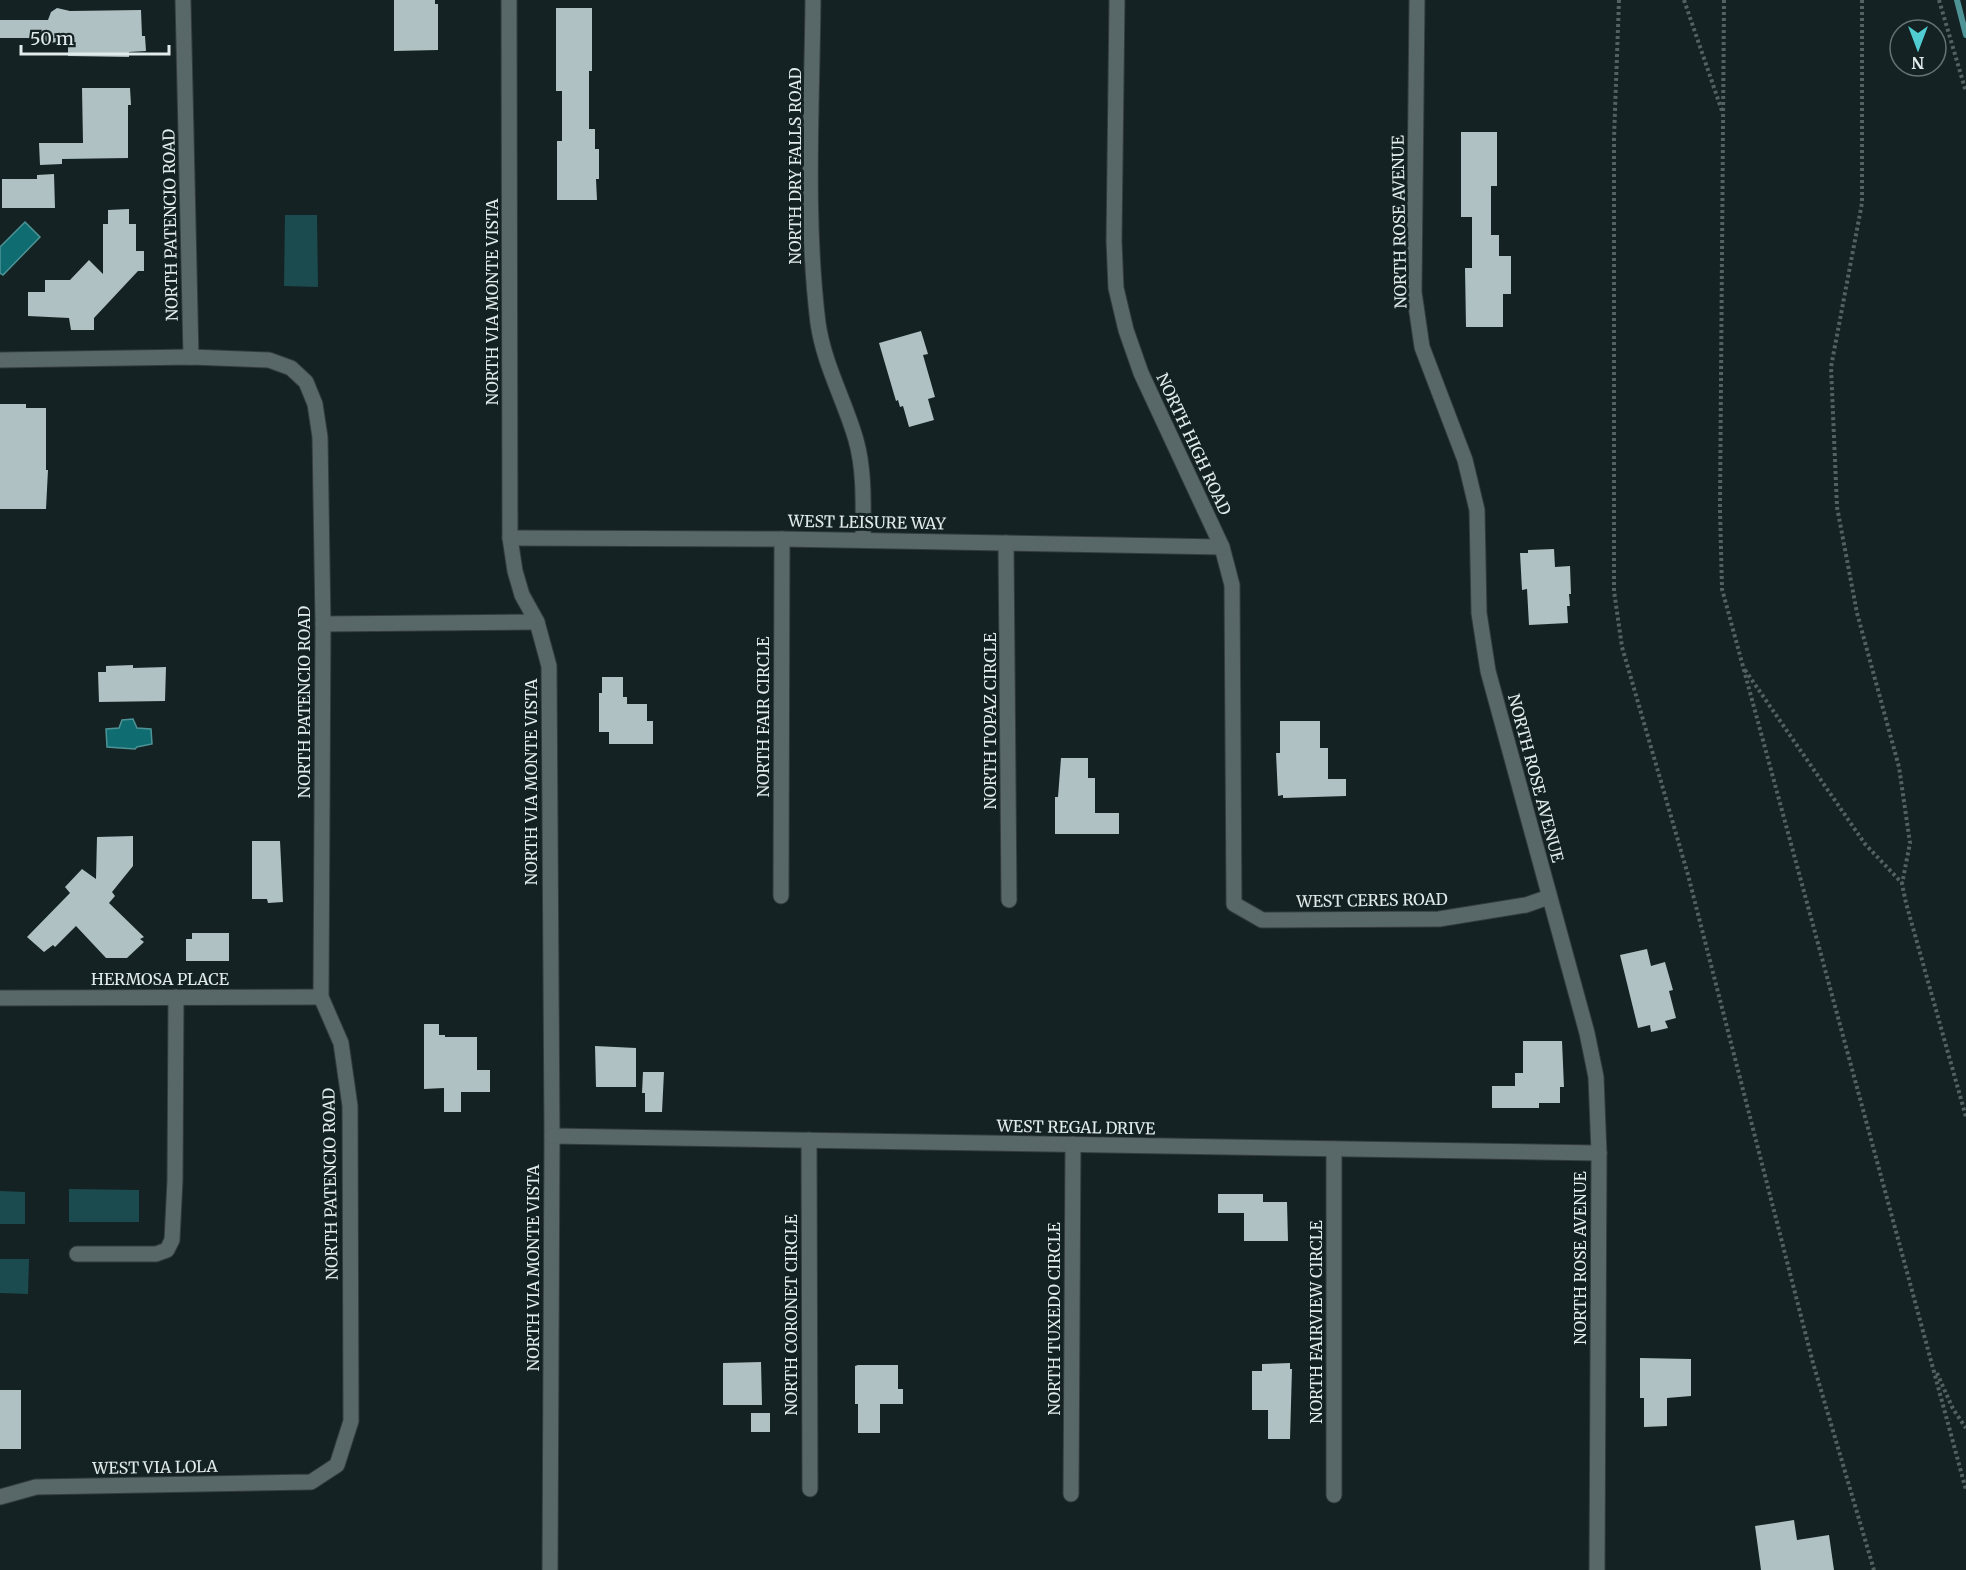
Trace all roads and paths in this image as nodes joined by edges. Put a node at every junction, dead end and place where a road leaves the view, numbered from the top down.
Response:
1 (183, 0) edge
2 (509, 0) edge
3 (813, 0) edge
4 (1117, 0) edge
5 (1417, 0) edge
6 (1619, 0) edge
7 (1684, 0) edge
8 (1724, 0) edge
9 (1862, 0) edge
10 (1939, 0) edge
11 (1966, 92) edge
12 (1724, 115) junction
13 (191, 357) junction
14 (0, 360) edge
15 (510, 538) junction
16 (782, 539) junction
17 (863, 540) junction
18 (1006, 543) junction
19 (1222, 547) junction
20 (537, 622) junction
21 (323, 624) junction
22 (1742, 666) junction
23 (1902, 884) junction
24 (781, 896) dead end
25 (1550, 897) junction
26 (1009, 900) dead end
27 (1234, 904) joint
28 (176, 997) junction
29 (321, 997) junction
30 (0, 998) edge
31 (1966, 1117) edge
32 (552, 1136) junction
33 (809, 1140) junction
34 (1073, 1144) junction
35 (1334, 1149) junction
36 (1599, 1153) junction
37 (77, 1254) dead end
38 (1932, 1360) junction
39 (1966, 1428) edge
40 (311, 1482) joint
41 (810, 1489) dead end
42 (1966, 1490) edge
43 (1071, 1494) dead end
44 (1334, 1495) dead end
45 (0, 1497) edge
46 (550, 1570) edge
47 (1597, 1570) edge
48 (1874, 1570) edge

1 - 13 street, NORTH PATENCIO ROAD
2 - 15 street, NORTH VIA MONTE VISTA
3 - 17 street, NORTH DRY FALLS ROAD
4 - 19 street, NORTH HIGH ROAD
5 - 25 street, NORTH ROSE AVENUE
6 - 48 path
7 - 12 path
8 - 12 path
9 - 23 path
10 - 11 path
12 - 22 path
13 - 14 street
13 - 21 street, NORTH PATENCIO ROAD
15 - 16 street, WEST LEISURE WAY
15 - 20 street, NORTH VIA MONTE VISTA
16 - 17 street, WEST LEISURE WAY
16 - 24 street, NORTH FAIR CIRCLE
17 - 18 street, WEST LEISURE WAY
18 - 19 street, WEST LEISURE WAY
18 - 26 street, NORTH TOPAZ CIRCLE
19 - 27 street, NORTH HIGH ROAD
20 - 21 street
20 - 32 street, NORTH VIA MONTE VISTA
21 - 29 street, NORTH PATENCIO ROAD
22 - 23 path
22 - 38 path
23 - 31 path
25 - 27 street, WEST CERES ROAD
25 - 36 street, NORTH ROSE AVENUE
28 - 29 street, HERMOSA PLACE
28 - 30 street, HERMOSA PLACE
28 - 37 street
29 - 40 street, NORTH PATENCIO ROAD
32 - 33 street, WEST REGAL DRIVE
32 - 46 street, NORTH VIA MONTE VISTA
33 - 34 street, WEST REGAL DRIVE
33 - 41 street, NORTH CORONET CIRCLE
34 - 35 street, WEST REGAL DRIVE
34 - 43 street, NORTH TUXEDO CIRCLE
35 - 36 street, WEST REGAL DRIVE
35 - 44 street, NORTH FAIRVIEW CIRCLE
36 - 47 street, NORTH ROSE AVENUE
38 - 39 path
38 - 42 path
40 - 45 street, WEST VIA LOLA

